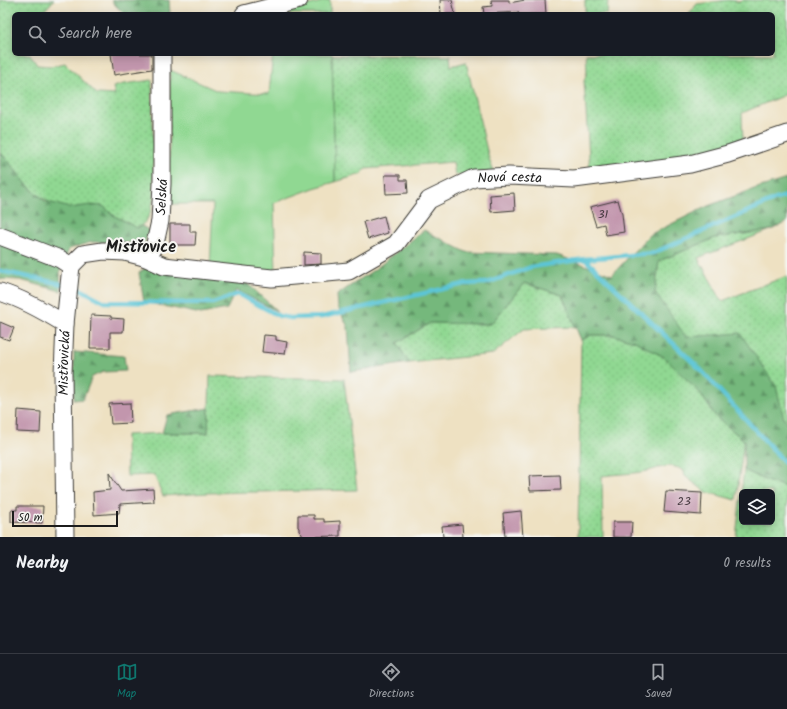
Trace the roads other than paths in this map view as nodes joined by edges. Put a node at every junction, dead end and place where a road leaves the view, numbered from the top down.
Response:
1 (300, 0) edge
2 (252, 12) edge
3 (162, 56) edge
4 (787, 134) edge
5 (0, 236) edge
6 (144, 257) junction
7 (69, 278) junction
8 (0, 292) edge
9 (65, 324) junction
10 (65, 537) edge

1 - 2 street
3 - 6 street, Selská
4 - 6 street, Nová cesta
5 - 7 street
6 - 7 street
7 - 9 street, Mistřovická
8 - 9 street
9 - 10 street, Mistřovická

